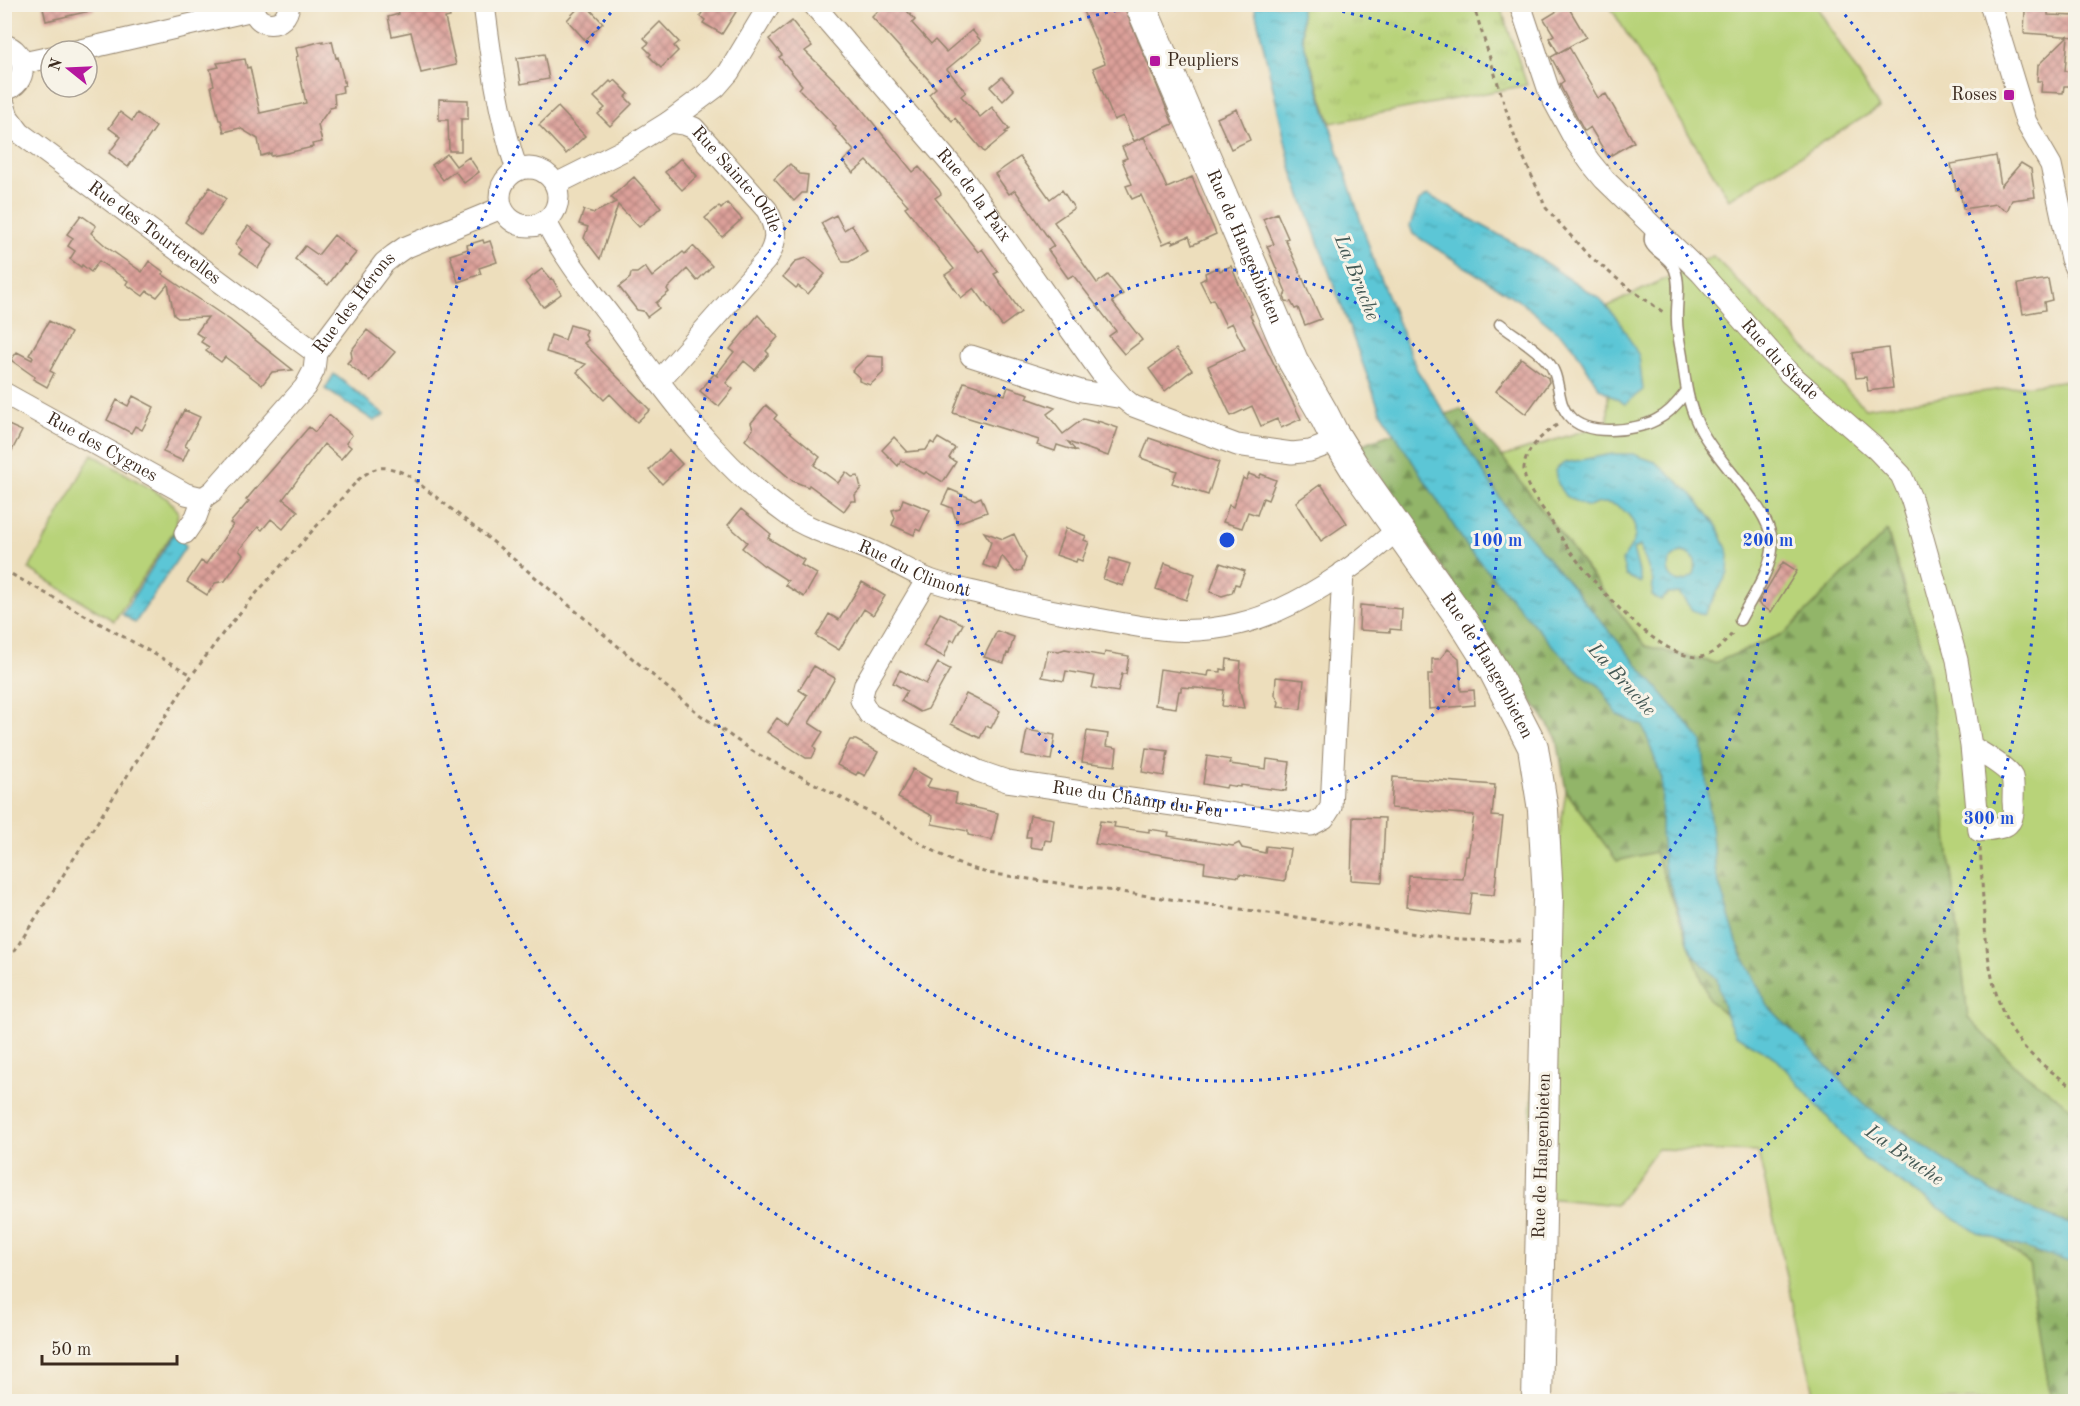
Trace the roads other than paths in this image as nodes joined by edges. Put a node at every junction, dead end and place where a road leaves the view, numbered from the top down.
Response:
1 (289, 4) edge
2 (484, 4) edge
3 (770, 4) edge
4 (813, 4) edge
5 (1140, 4) edge
6 (1520, 4) edge
7 (1990, 4) edge
8 (253, 7) edge
9 (4, 45) edge
10 (99, 45) edge
11 (39, 60) edge
12 (23, 63) junction
13 (4, 90) edge
14 (4, 104) edge
15 (669, 122) junction
16 (517, 170) junction
17 (556, 184) junction
18 (501, 208) junction
19 (546, 222) junction
20 (1654, 227) junction
21 (2076, 270) edge
22 (1500, 324) dead end
23 (316, 353) junction
24 (971, 356) dead end
25 (658, 382) junction
26 (1686, 392) junction
27 (4, 393) edge
28 (1123, 398) junction
29 (1337, 441) junction
30 (203, 498) junction
31 (1398, 529) junction
32 (186, 533) dead end
33 (1343, 572) junction
34 (927, 579) junction
35 (1740, 620) road end
36 (1971, 746) junction
37 (1537, 1401) edge

1 - 8 street
2 - 16 street
3 - 15 street
4 - 28 street, Rue de la Paix
5 - 29 street, Rue de Hangenbieten
6 - 20 street, Rue du Stade
7 - 21 street
8 - 10 street
9 - 12 street
11 - 12 street
12 - 13 street
14 - 23 street, Rue des Tourterelles
15 - 17 street, Rue Sainte-Odile
15 - 25 street, Rue Sainte-Odile
16 - 17 street
16 - 18 street
17 - 19 street
18 - 19 street
18 - 23 street, Rue des Hérons
19 - 25 street, Rue du Climont
20 - 26 lane
20 - 36 street, Rue du Stade
22 - 26 lane
23 - 30 street, Rue des Hérons
24 - 28 street, Rue de la Paix
25 - 34 street, Rue du Climont
26 - 35 lane
27 - 30 street, Rue des Cygnes
28 - 29 street, Rue de la Paix
29 - 31 street, Rue de Hangenbieten
30 - 32 street, Rue des Hérons
31 - 33 street, Rue du Climont
31 - 37 street, Rue de Hangenbieten
33 - 34 street, Rue du Climont
33 - 34 street, Rue du Champ du Feu
36 - 36 street, Rue du Stade

